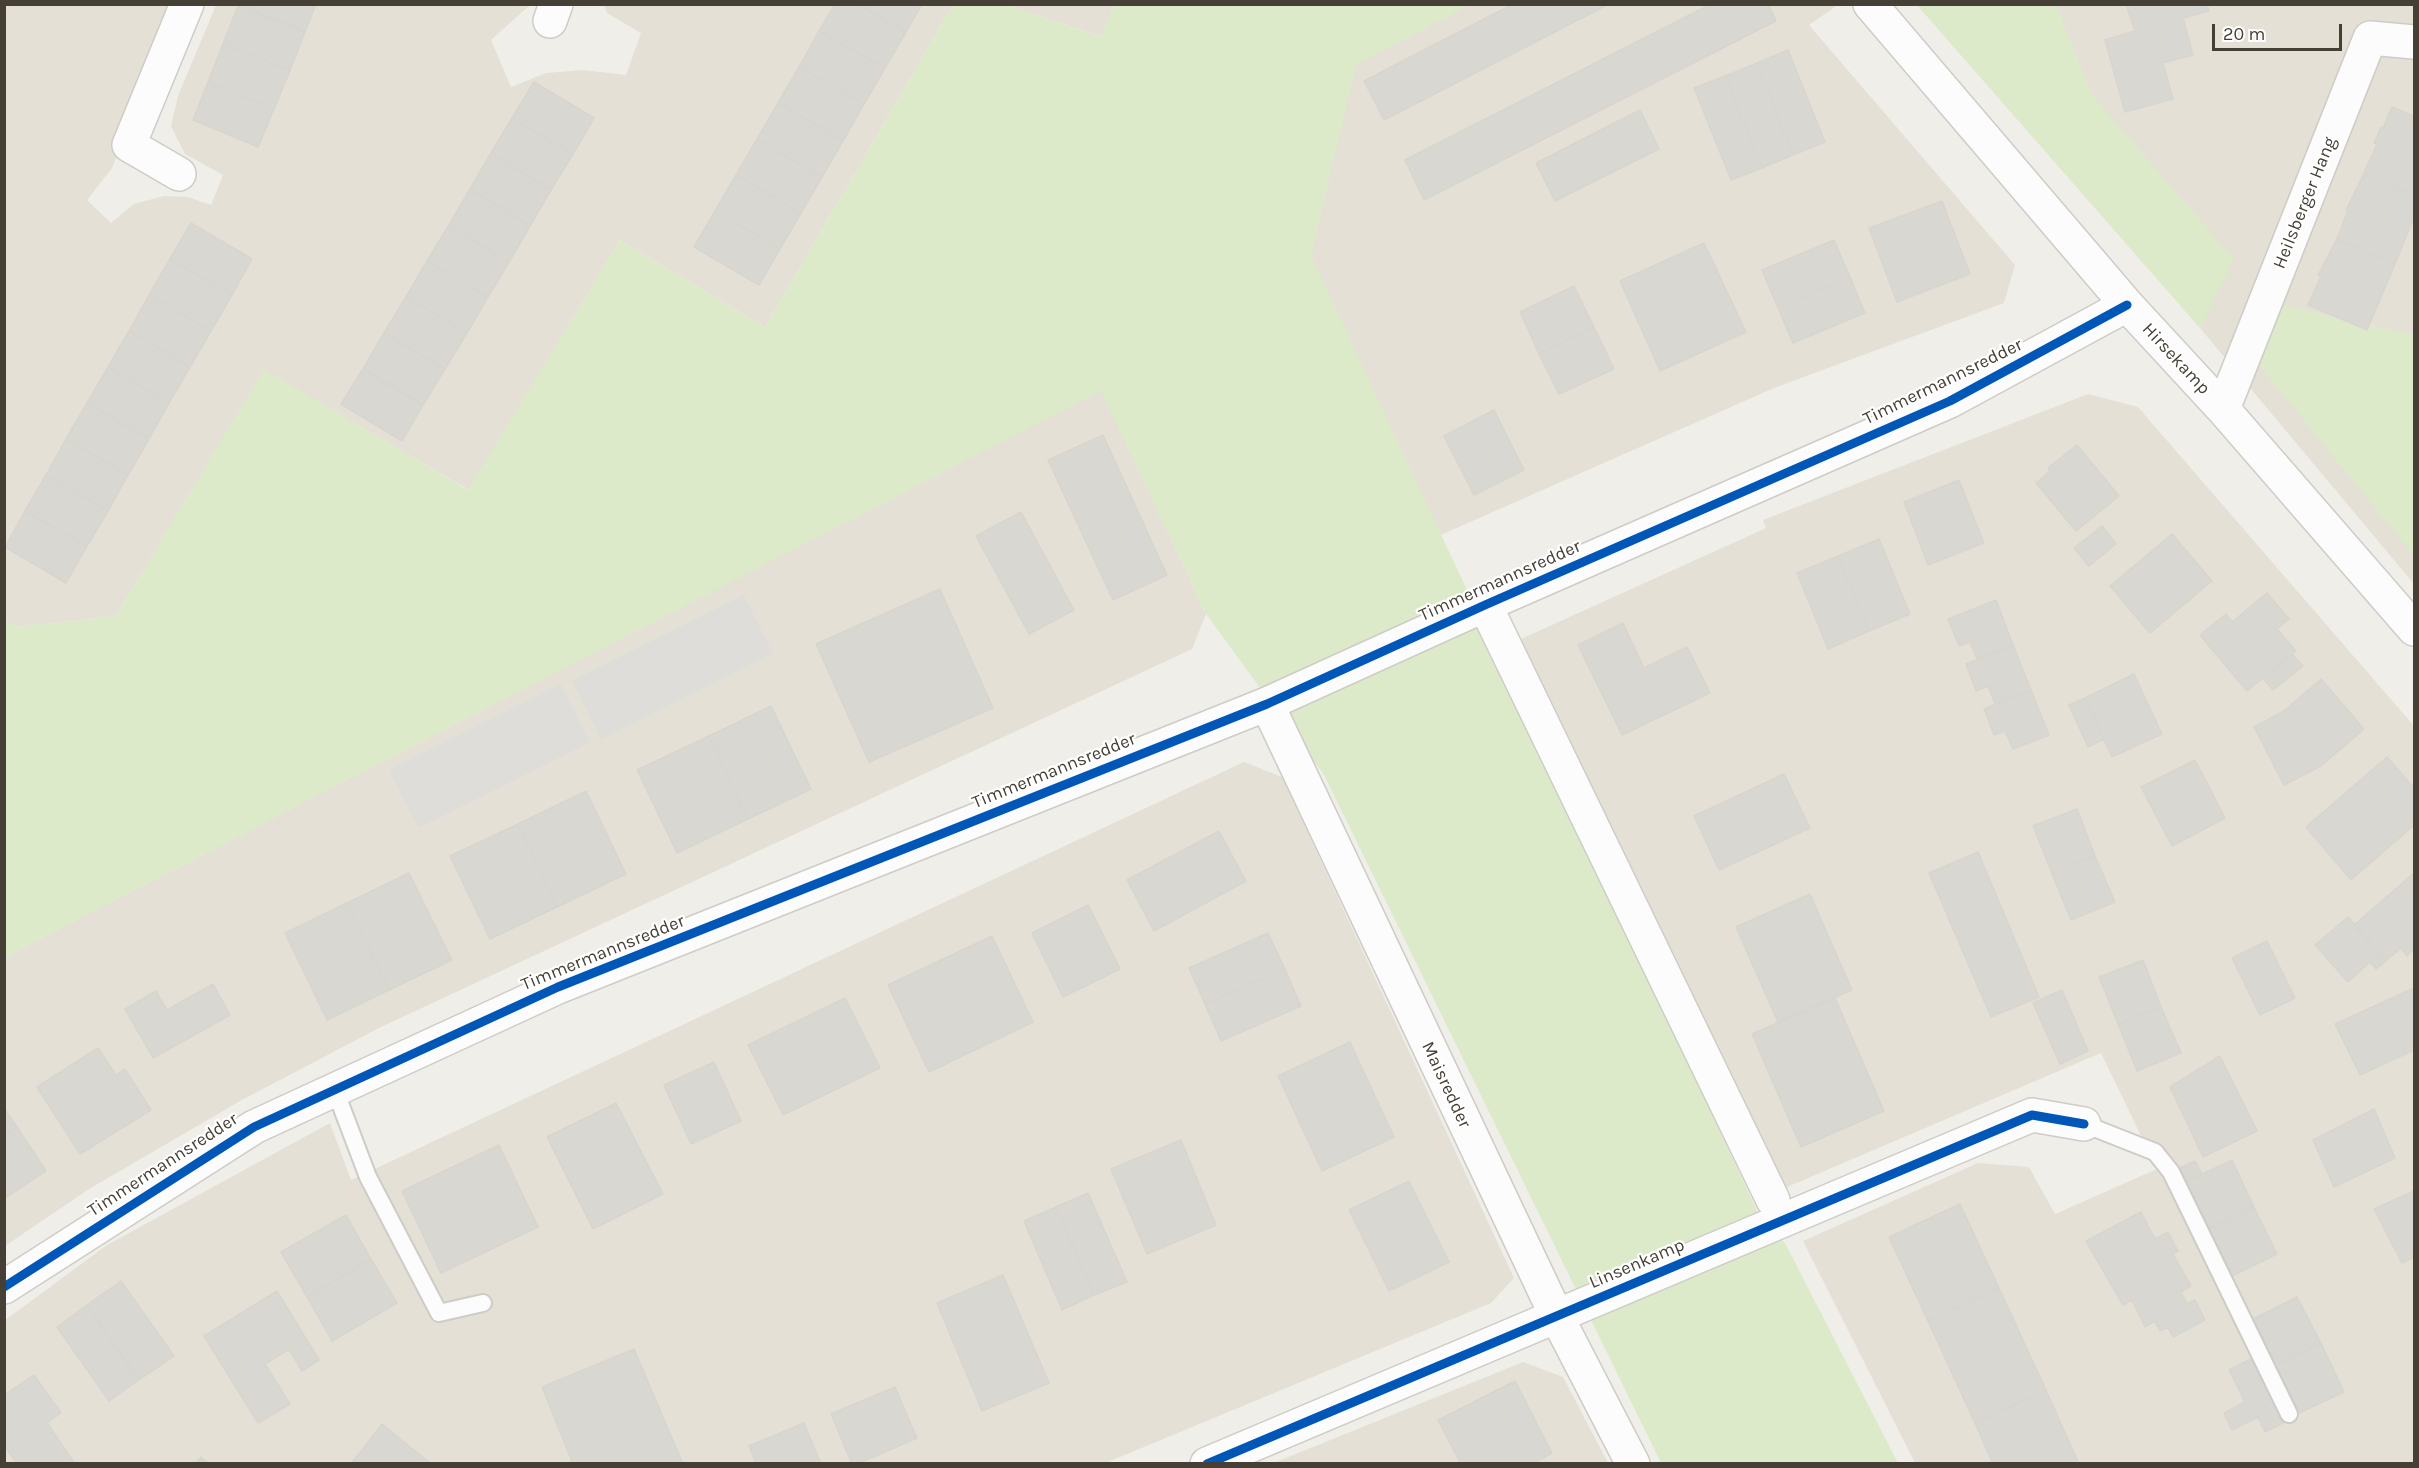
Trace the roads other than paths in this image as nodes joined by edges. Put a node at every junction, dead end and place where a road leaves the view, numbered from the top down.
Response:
1 (187, 4) edge
2 (1870, 4) edge
3 (2415, 42) edge
4 (179, 174) dead end
5 (2127, 305) junction
6 (2223, 409) junction
7 (1485, 605) junction
8 (2415, 629) edge
9 (1267, 704) junction
10 (335, 1090) junction
11 (2084, 1124) joint
12 (1773, 1200) dead end
13 (4, 1287) edge
14 (483, 1303) dead end
15 (1557, 1317) junction
16 (2289, 1414) dead end
17 (1207, 1464) edge
18 (1633, 1464) edge

1 - 4 street
2 - 5 street, Hirsekamp
3 - 6 street, Heilsberger Hang
5 - 6 street, Hirsekamp
5 - 7 street, Timmermannsredder
6 - 8 street, Hirsekamp
7 - 9 street, Timmermannsredder
7 - 12 street
9 - 10 street, Timmermannsredder
9 - 15 street, Maisredder
10 - 13 street, Timmermannsredder
10 - 14 lane
11 - 15 street, Linsenkamp
11 - 16 lane
15 - 17 street, Linsenkamp
15 - 18 street, Maisredder

